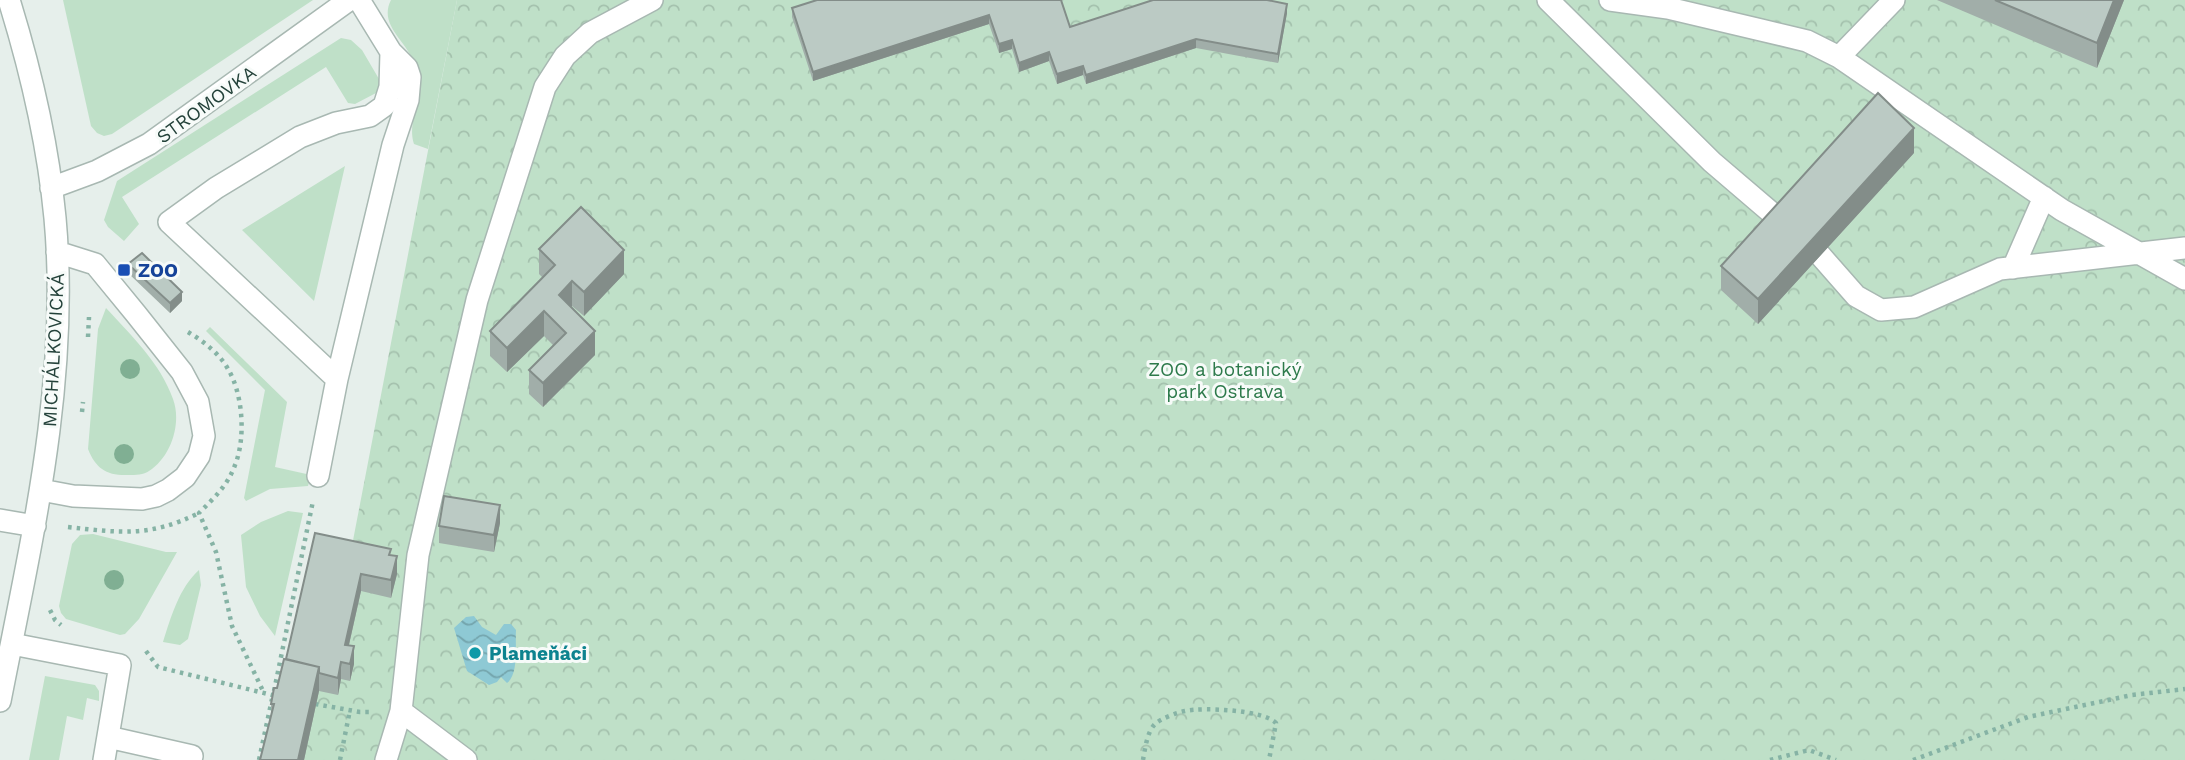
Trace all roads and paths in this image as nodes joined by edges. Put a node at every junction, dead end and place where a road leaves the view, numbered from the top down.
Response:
1 (9, 0) edge
2 (349, 0) edge
3 (359, 0) edge
4 (652, 0) edge
5 (1548, 0) edge
6 (1610, 0) edge
7 (1895, 0) edge
8 (391, 52) junction
9 (1839, 57) junction
10 (51, 188) junction
11 (2044, 197) junction
12 (1782, 221) edge
13 (2185, 248) edge
14 (57, 252) junction
15 (2138, 253) junction
16 (1820, 256) edge
17 (2013, 268) junction
18 (2185, 279) edge
19 (337, 379) junction
20 (318, 476) joint
21 (41, 490) junction
22 (0, 520) edge
23 (35, 526) junction
24 (50, 610) dead end
25 (65, 628) dead end
26 (12, 643) junction
27 (144, 650) dead end
28 (2185, 689) edge
29 (273, 695) junction
30 (281, 696) edge
31 (0, 701) edge
32 (315, 704) edge
33 (350, 710) junction
34 (401, 711) junction
35 (108, 737) junction
36 (104, 760) edge
37 (191, 760) edge
38 (259, 760) edge
39 (340, 760) edge
40 (386, 760) edge
41 (466, 760) edge
42 (1143, 760) edge
43 (1269, 760) edge
44 (1770, 760) edge
45 (1836, 760) edge
46 (1913, 760) edge

1 - 10 street, MICHÁLKOVICKÁ
2 - 10 street, STROMOVKA
3 - 8 street
4 - 34 street
5 - 12 street
6 - 9 street
7 - 9 street
8 - 19 street
8 - 19 street
9 - 11 street
10 - 14 street, MICHÁLKOVICKÁ
11 - 15 street
11 - 17 street
13 - 15 street
14 - 21 street, MICHÁLKOVICKÁ
14 - 21 street
15 - 17 street
15 - 18 street
16 - 17 street
19 - 20 street
20 - 29 path
21 - 23 street, MICHÁLKOVICKÁ
22 - 23 street
23 - 26 street, MICHÁLKOVICKÁ
24 - 25 path
26 - 31 street, MICHÁLKOVICKÁ
26 - 35 street
27 - 29 path
28 - 46 path
29 - 30 path
29 - 38 path
32 - 33 path
33 - 34 path
33 - 39 path
34 - 40 street
34 - 41 street
35 - 36 street
35 - 37 street
42 - 43 path
44 - 45 path

